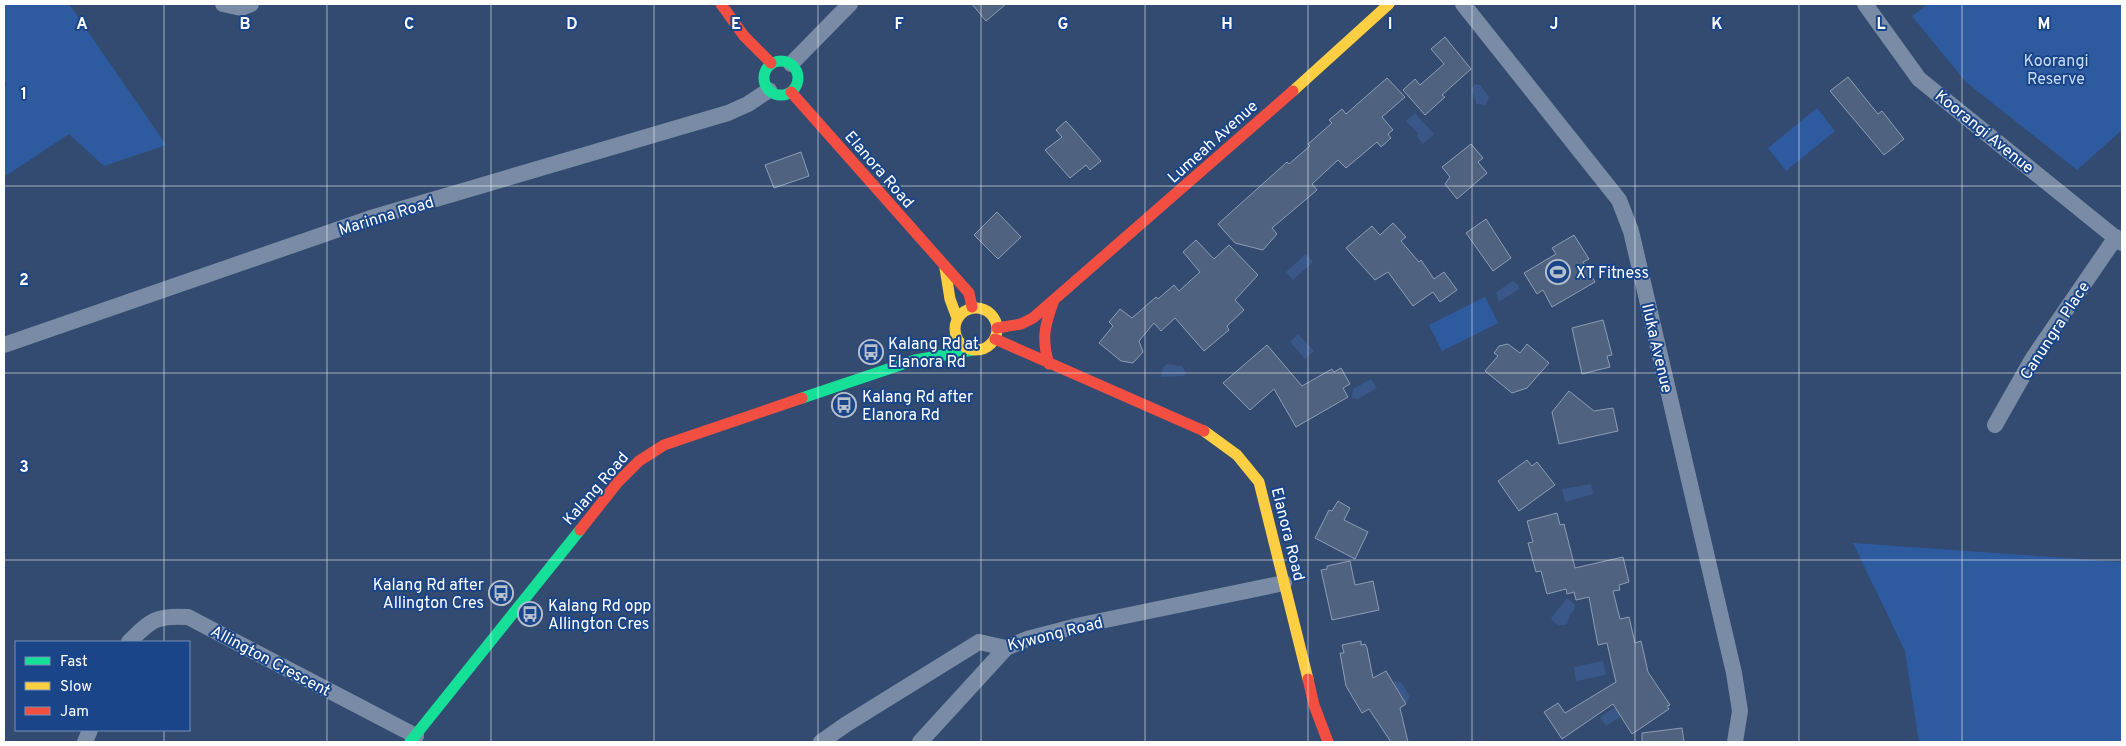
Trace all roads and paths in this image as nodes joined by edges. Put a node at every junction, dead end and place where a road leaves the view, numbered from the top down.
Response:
1 (223, 4) edge
2 (251, 4) edge
3 (721, 4) edge
4 (850, 4) edge
5 (1389, 4) edge
6 (1463, 4) edge
7 (1865, 4) edge
8 (771, 62) junction
9 (791, 64) junction
10 (769, 90) junction
11 (791, 92) junction
12 (2119, 240) edge
13 (945, 268) junction
14 (1054, 300) junction
15 (972, 307) junction
16 (957, 318) junction
17 (996, 333) junction
18 (947, 340) junction
19 (4, 345) edge
20 (973, 350) junction
21 (915, 360) junction
22 (1049, 364) junction
23 (1996, 425) dead end
24 (1284, 583) junction
25 (130, 641) edge
26 (1006, 648) junction
27 (413, 739) edge
28 (820, 742) edge
29 (920, 742) edge
30 (1328, 742) edge
31 (1735, 742) edge

1 - 2 street
3 - 8 street
4 - 9 street
5 - 14 street, Lumeah Avenue
6 - 31 street, Iluka Avenue
7 - 12 street, Koorangi Avenue
8 - 9 street
8 - 10 street
9 - 11 street
10 - 11 street
10 - 19 street, Marinna Road
11 - 13 street, Elanora Road
12 - 23 street, Canungra Place
13 - 15 street, Elanora Road
13 - 16 street
14 - 17 street
14 - 22 street
15 - 16 street
15 - 17 street
16 - 18 street
17 - 20 street
17 - 22 street, Elanora Road
18 - 20 street
18 - 21 street, Kalang Road
20 - 21 street, Kalang Road
21 - 27 street, Kalang Road
22 - 24 street, Elanora Road
24 - 26 street, Kywong Road
24 - 30 street, Elanora Road
25 - 27 street, Allington Crescent
26 - 28 street, Kywong Road
26 - 29 street

